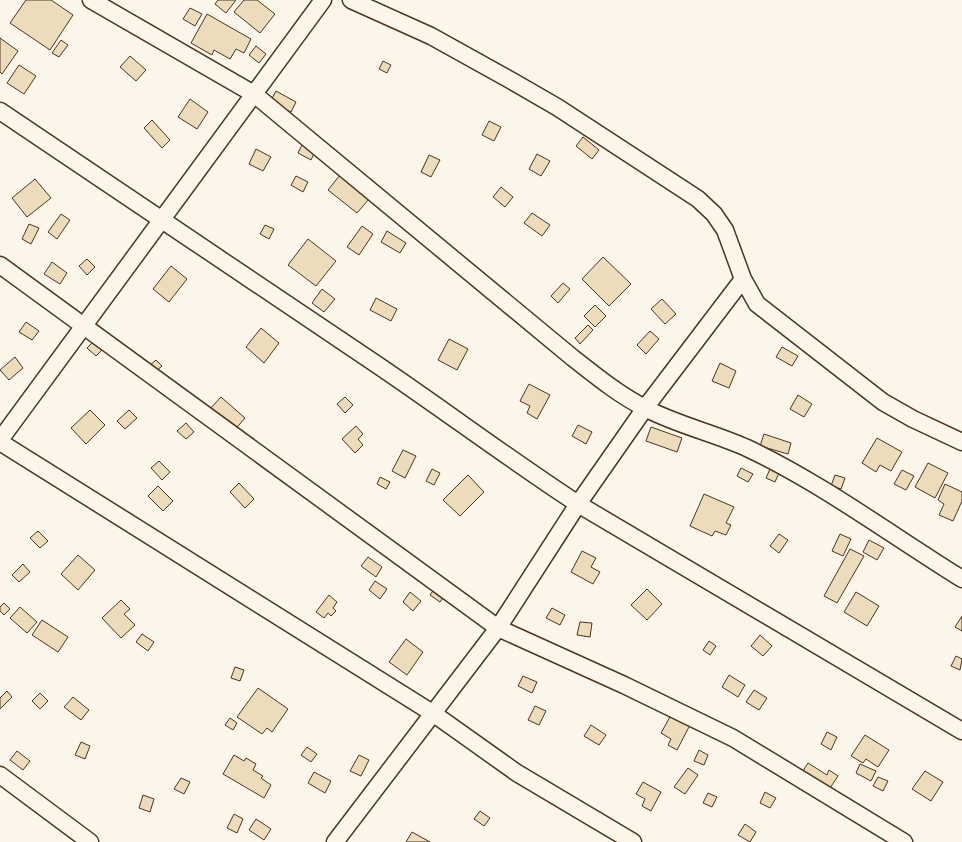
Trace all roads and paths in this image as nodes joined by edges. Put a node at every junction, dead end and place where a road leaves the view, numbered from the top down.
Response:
1 (91, 0) edge
2 (323, 0) edge
3 (351, 0) edge
4 (254, 94) junction
5 (0, 111) edge
6 (160, 221) junction
7 (0, 264) edge
8 (742, 279) junction
9 (82, 325) junction
10 (644, 408) junction
11 (0, 441) edge
12 (962, 442) edge
13 (578, 504) junction
14 (962, 579) edge
15 (498, 628) junction
16 (434, 714) junction
17 (962, 731) edge
18 (0, 775) edge
19 (90, 842) edge
20 (335, 842) edge
21 (633, 842) edge
22 (904, 842) edge

1 - 4 street
2 - 4 street
3 - 8 street
4 - 6 street
4 - 10 street
5 - 6 street
6 - 9 street
6 - 13 street
7 - 9 street
8 - 10 street
8 - 12 street
9 - 11 street
9 - 15 street
10 - 13 street
10 - 14 street
11 - 16 street
13 - 15 street
13 - 17 street
15 - 16 street
15 - 22 street
16 - 20 street
16 - 21 street
18 - 19 street

